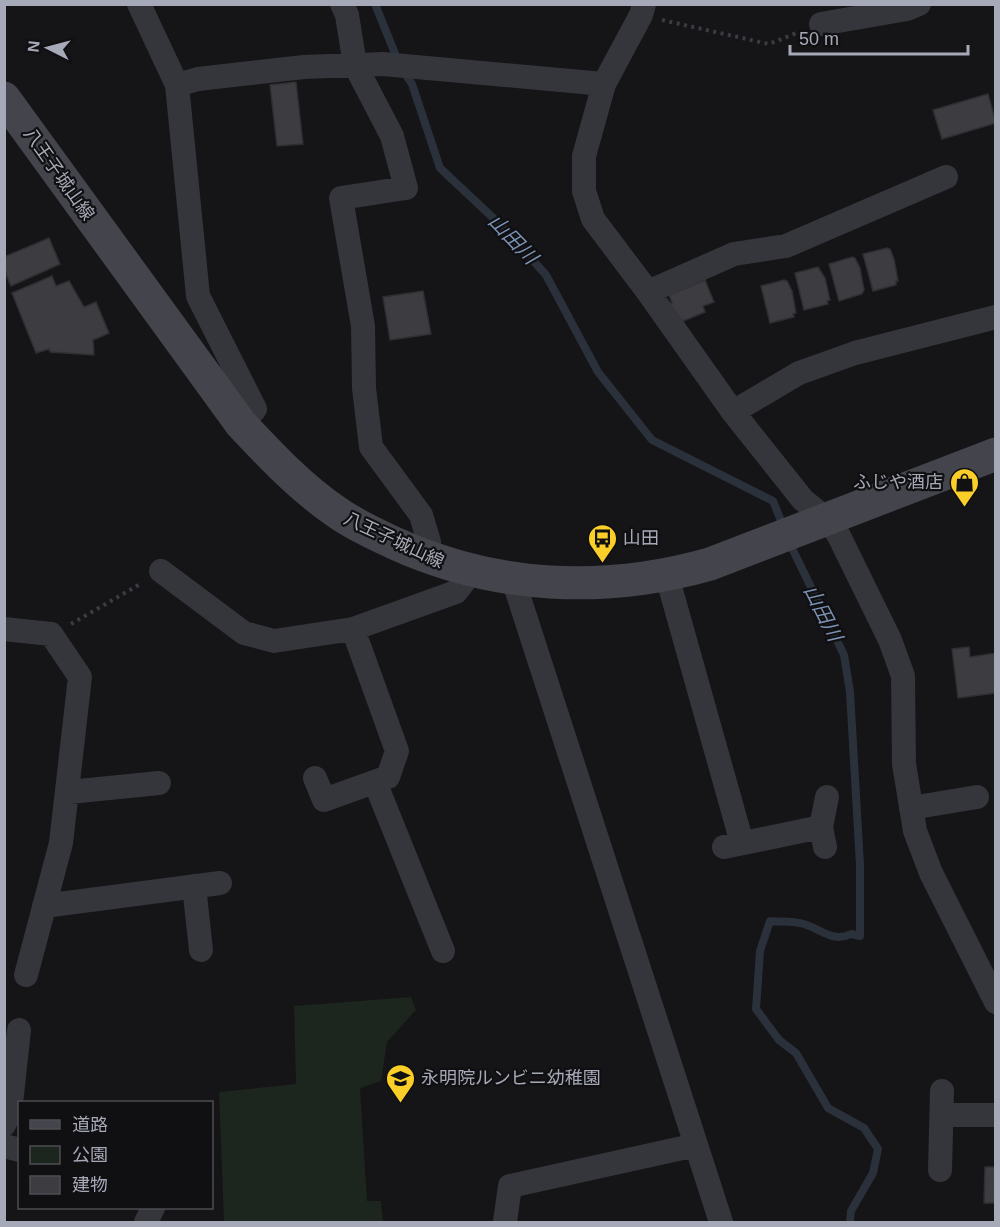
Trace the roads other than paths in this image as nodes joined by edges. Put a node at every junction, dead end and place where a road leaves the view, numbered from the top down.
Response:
1 (139, 4) edge
2 (342, 4) edge
3 (919, 4) edge
4 (642, 10) edge
5 (821, 24) road end
6 (355, 65) junction
7 (604, 84) junction
8 (177, 85) junction
9 (9, 112) edge
10 (946, 177) dead end
11 (648, 292) junction
12 (996, 316) edge
13 (733, 412) junction
14 (240, 424) junction
15 (996, 454) edge
16 (828, 520) junction
17 (429, 558) junction
18 (161, 571) road end
19 (472, 572) junction
20 (667, 576) junction
21 (513, 579) junction
22 (4, 629) edge
23 (353, 629) junction
24 (315, 778) dead end
25 (375, 782) junction
26 (159, 783) dead end
27 (69, 792) junction
28 (827, 797) dead end
29 (977, 797) dead end
30 (911, 808) junction
31 (220, 883) dead end
32 (194, 886) junction
33 (44, 906) junction
34 (201, 950) dead end
35 (442, 951) dead end
36 (26, 975) dead end
37 (996, 1002) edge
38 (19, 1030) dead end
39 (942, 1091) dead end
40 (942, 1115) junction
41 (996, 1115) edge
42 (4, 1125) edge
43 (696, 1145) junction
44 (940, 1170) dead end
45 (505, 1222) edge
46 (721, 1222) edge

1 - 8 street
2 - 6 street
3 - 5 street
4 - 7 street
6 - 7 street
6 - 8 street
6 - 17 street
7 - 11 street
8 - 14 street
9 - 14 main road, 八王子城山線
10 - 11 street
11 - 13 street
12 - 13 street
13 - 16 street
14 - 17 main road, 八王子城山線
15 - 16 main road
16 - 20 main road, 八王子城山線
16 - 30 street
17 - 19 main road, 八王子城山線
18 - 23 street
19 - 21 main road, 八王子城山線
19 - 23 street
20 - 21 main road, 八王子城山線
20 - 28 street
21 - 43 street
22 - 27 street
23 - 25 street
24 - 25 street
25 - 35 street
26 - 27 street
27 - 33 street
29 - 30 street
30 - 37 street
31 - 32 street
32 - 33 street
32 - 34 street
33 - 36 street
38 - 42 street
39 - 40 street
40 - 41 street
40 - 44 street
43 - 45 street
43 - 46 street

